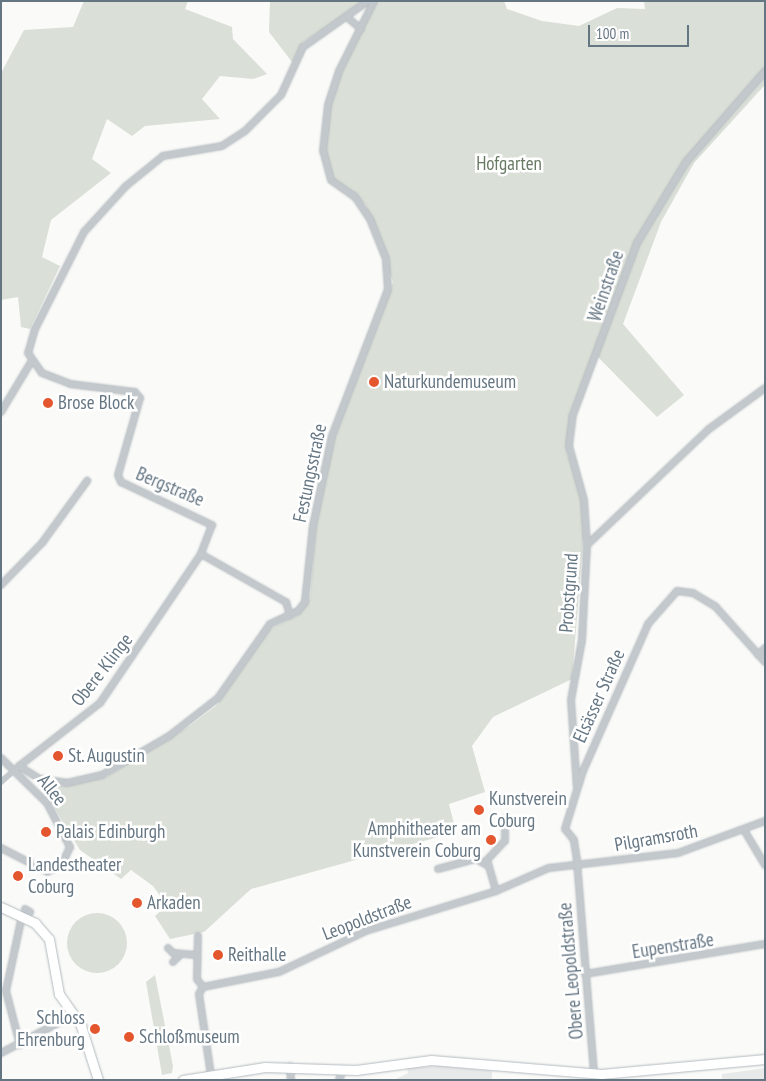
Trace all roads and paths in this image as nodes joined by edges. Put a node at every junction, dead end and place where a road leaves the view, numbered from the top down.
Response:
1 (368, 1) edge
2 (374, 1) edge
3 (348, 18) junction
4 (361, 30) junction
5 (765, 71) edge
6 (31, 362) junction
7 (765, 388) edge
8 (1, 412) edge
9 (87, 481) dead end
10 (587, 545) junction
11 (201, 554) junction
12 (1, 585) edge
13 (290, 615) junction
14 (765, 648) edge
15 (758, 655) junction
16 (765, 662) edge
17 (1, 758) edge
18 (20, 766) junction
19 (1, 782) edge
20 (577, 788) junction
21 (505, 820) dead end
22 (765, 821) edge
23 (565, 829) joint
24 (744, 830) junction
25 (1, 848) edge
26 (487, 865) junction
27 (577, 865) junction
28 (765, 865) edge
29 (438, 868) dead end
30 (541, 870) joint
31 (496, 891) junction
32 (1, 907) edge
33 (25, 912) junction
34 (198, 936) dead end
35 (765, 944) edge
36 (168, 948) dead end
37 (180, 955) junction
38 (196, 955) junction
39 (173, 962) dead end
40 (585, 974) junction
41 (203, 987) junction
42 (4, 991) edge
43 (73, 1015) junction
44 (20, 1045) junction
45 (1, 1053) edge
46 (765, 1059) edge
47 (290, 1066) junction
48 (343, 1070) junction
49 (218, 1076) edge
50 (599, 1076) edge
51 (188, 1079) edge
52 (98, 1080) edge
53 (291, 1080) edge
54 (339, 1080) edge

1 - 3 street
2 - 4 street, Festungsstraße
3 - 4 street
3 - 6 street
4 - 13 street, Festungsstraße
5 - 10 street, Weinstraße
6 - 8 street
6 - 11 street, Bergstraße
7 - 10 street, Probstgrund
9 - 12 street
10 - 20 street, Probstgrund
11 - 13 street
11 - 18 street, Obere Klinge
13 - 18 street, Festungsstraße
14 - 15 street
15 - 16 street
15 - 20 street, Elsässer Straße
17 - 25 street, Allee
18 - 19 street, Obere Klinge, bridge
20 - 23 street, Elsässer Straße
21 - 26 street
22 - 24 street, Pilgramsroth
23 - 27 street, Obere Leopoldstraße
24 - 27 street, Pilgramsroth
24 - 28 street
26 - 29 street
26 - 31 street
27 - 30 street, Pilgramsroth
27 - 40 street, Obere Leopoldstraße
30 - 31 street, Leopoldstraße
31 - 41 street, Leopoldstraße
32 - 33 street
33 - 42 street
33 - 43 street
34 - 38 street
35 - 40 street, Eupenstraße
36 - 37 street
37 - 38 street
37 - 39 street
38 - 41 street
40 - 50 street, Obere Leopoldstraße
41 - 49 street
42 - 44 street
43 - 44 street
43 - 52 street
44 - 45 street
46 - 50 street
47 - 48 street
47 - 49 street
47 - 53 street
48 - 50 street
48 - 54 street
49 - 51 street

